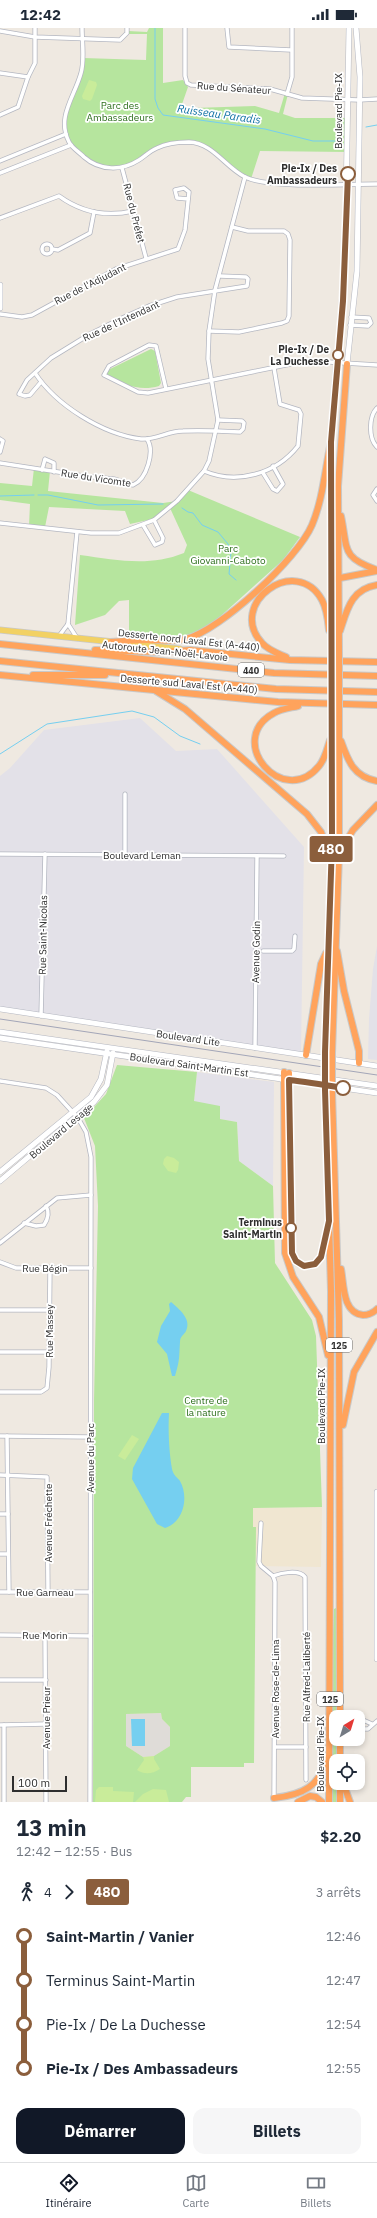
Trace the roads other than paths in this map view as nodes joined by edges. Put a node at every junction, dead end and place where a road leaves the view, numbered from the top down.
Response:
1 (35, 28) edge
2 (82, 28) edge
3 (127, 28) edge
4 (185, 28) edge
5 (227, 28) edge
6 (292, 28) edge
7 (349, 28) edge
8 (356, 28) edge
9 (0, 31) edge
10 (36, 37) junction
11 (82, 38) junction
12 (291, 50) junction
13 (0, 72) edge
14 (28, 77) junction
15 (287, 94) junction
16 (347, 99) junction
17 (377, 99) edge
18 (359, 100) junction
19 (0, 115) edge
20 (66, 134) junction
21 (71, 145) junction
22 (0, 161) edge
23 (122, 168) junction
24 (0, 173) edge
25 (245, 177) junction
26 (348, 184) junction
27 (358, 184) junction
28 (377, 184) edge
29 (188, 199) dead end
30 (133, 211) junction
31 (94, 212) junction
32 (0, 218) edge
33 (232, 227) junction
34 (52, 249) dead end
35 (146, 258) junction
36 (220, 276) junction
37 (0, 285) edge
38 (216, 290) junction
39 (0, 308) edge
40 (0, 314) edge
41 (350, 317) junction
42 (350, 324) junction
43 (209, 331) junction
44 (337, 364) junction
45 (347, 364) junction
46 (377, 365) edge
47 (274, 368) junction
48 (35, 373) junction
49 (212, 380) junction
50 (41, 382) junction
51 (166, 389) junction
52 (334, 400) junction
53 (344, 402) junction
54 (377, 408) edge
55 (218, 420) junction
56 (216, 431) junction
57 (0, 439) edge
58 (147, 439) junction
59 (331, 442) junction
60 (377, 447) edge
61 (0, 452) edge
62 (0, 463) edge
63 (273, 466) junction
64 (42, 470) junction
65 (204, 471) junction
66 (54, 472) junction
67 (263, 473) junction
68 (377, 489) edge
69 (338, 500) junction
70 (377, 501) edge
71 (154, 520) junction
72 (0, 523) edge
73 (143, 526) junction
74 (78, 532) junction
75 (377, 571) edge
76 (339, 578) junction
77 (332, 580) junction
78 (377, 585) edge
79 (68, 624) junction
80 (0, 630) edge
81 (59, 636) junction
82 (339, 637) junction
83 (77, 638) junction
84 (111, 642) junction
85 (0, 644) edge
86 (58, 650) junction
87 (190, 650) junction
88 (334, 651) junction
89 (290, 660) junction
90 (0, 661) edge
91 (375, 661) edge
92 (134, 674) junction
93 (0, 675) edge
94 (9, 676) junction
95 (377, 676) edge
96 (156, 691) junction
97 (377, 693) edge
98 (306, 704) junction
99 (377, 705) edge
100 (336, 714) junction
101 (332, 735) junction
102 (339, 736) junction
103 (377, 781) edge
104 (125, 794) dead end
105 (377, 805) edge
106 (0, 854) edge
107 (44, 854) junction
108 (125, 855) junction
109 (339, 855) junction
110 (257, 856) junction
111 (284, 856) dead end
112 (331, 857) junction
113 (295, 936) dead end
114 (335, 940) junction
115 (328, 949) junction
116 (263, 950) dead end
117 (0, 1009) edge
118 (41, 1016) junction
119 (0, 1032) edge
120 (0, 1038) edge
121 (110, 1048) junction
122 (255, 1048) junction
123 (110, 1055) junction
124 (306, 1055) junction
125 (360, 1063) junction
126 (377, 1066) edge
127 (286, 1076) junction
128 (0, 1081) edge
129 (377, 1086) edge
130 (377, 1093) edge
131 (73, 1113) junction
132 (78, 1118) junction
133 (0, 1172) edge
134 (0, 1181) edge
135 (91, 1195) junction
136 (46, 1206) junction
137 (329, 1221) junction
138 (24, 1223) junction
139 (0, 1243) edge
140 (337, 1252) junction
141 (0, 1262) edge
142 (50, 1267) junction
143 (91, 1268) junction
144 (377, 1309) edge
145 (0, 1310) edge
146 (48, 1310) junction
147 (377, 1332) edge
148 (0, 1352) edge
149 (49, 1352) junction
150 (331, 1366) junction
151 (0, 1392) edge
152 (0, 1436) edge
153 (7, 1436) junction
154 (90, 1437) junction
155 (340, 1439) junction
156 (8, 1475) junction
157 (0, 1476) edge
158 (377, 1492) edge
159 (0, 1514) edge
160 (8, 1514) junction
161 (261, 1523) dead end
162 (0, 1554) edge
163 (8, 1554) junction
164 (273, 1576) junction
165 (0, 1592) edge
166 (9, 1592) junction
167 (48, 1592) junction
168 (90, 1592) junction
169 (0, 1635) edge
170 (45, 1635) junction
171 (90, 1636) junction
172 (377, 1659) edge
173 (0, 1680) edge
174 (46, 1680) junction
175 (330, 1710) edge
176 (340, 1710) edge
177 (377, 1721) edge
178 (46, 1724) junction
179 (372, 1724) dead end
180 (2, 1725) edge
181 (330, 1746) joint
182 (275, 1747) junction
183 (306, 1747) junction
184 (2, 1766) edge
185 (306, 1780) dead end
186 (341, 1790) edge
187 (345, 1790) edge
188 (274, 1800) edge
189 (4, 1802) edge
190 (46, 1802) edge
191 (90, 1802) edge
192 (298, 1802) edge
193 (322, 1802) edge
194 (330, 1802) edge
195 (340, 1802) edge
196 (350, 1802) edge

1 - 10 street
2 - 11 street
3 - 11 street
4 - 15 street, Rue du Sénateur
5 - 12 street
6 - 12 street
7 - 16 street, Boulevard Pie-IX
8 - 18 street, Boulevard Pie-IX
9 - 10 street
10 - 11 street
10 - 14 street
11 - 20 street
12 - 15 street
13 - 14 street
14 - 19 street
15 - 16 street, Rue du Sénateur
16 - 18 street, Rue du Sénateur
16 - 26 street, Boulevard Pie-IX
17 - 18 street, Rue du Sénateur
18 - 27 street, Boulevard Pie-IX
20 - 21 street
20 - 22 street
21 - 23 street
21 - 24 street
23 - 25 street
23 - 30 street, Rue du Préfet
25 - 26 street
25 - 33 street
26 - 27 street
26 - 44 street, Boulevard Pie-IX
27 - 28 street
27 - 41 street, Boulevard Pie-IX
29 - 35 street, Rue de l'Adjudant
30 - 31 street
30 - 35 street, Rue du Préfet
31 - 32 street
31 - 34 street
33 - 36 street
33 - 43 street
35 - 40 street, Rue de l'Adjudant
36 - 38 street
36 - 38 street, Rue de l'Intendant
37 - 39 street
38 - 43 street
38 - 48 street, Rue de l'Intendant
41 - 42 street, Boulevard Pie-IX
41 - 42 street
42 - 45 street, Boulevard Pie-IX
43 - 49 street
44 - 45 street
44 - 47 street
44 - 52 highway, Boulevard Pie-IX
45 - 46 street
45 - 53 highway, Boulevard Pie-IX
47 - 49 street
47 - 63 street
48 - 50 street
48 - 50 street, Rue de l'Intendant
49 - 51 street
49 - 55 street
50 - 58 street
51 - 51 street
52 - 53 highway
52 - 59 highway, Boulevard Pie-IX
53 - 69 highway, Boulevard Pie-IX
54 - 60 street
55 - 56 street
55 - 56 street
56 - 58 street
56 - 65 street
57 - 61 street
58 - 66 street, Rue du Vicomte
59 - 77 highway, Boulevard Pie-IX
59 - 84 highway
62 - 64 street, Rue du Vicomte
63 - 67 street
63 - 67 street
64 - 66 street, Rue du Vicomte
64 - 66 street, Rue du Vicomte
65 - 67 street
65 - 71 street
68 - 70 street
69 - 75 highway
69 - 76 highway, Boulevard Pie-IX
71 - 73 street
71 - 73 street
72 - 74 street
73 - 74 street
74 - 79 street
75 - 76 highway
76 - 77 highway
76 - 82 highway, Boulevard Pie-IX
77 - 88 highway, Boulevard Pie-IX / 125
78 - 82 highway
79 - 81 street
79 - 83 street
80 - 81 main road, Desserte nord Laval Est (A-440)
81 - 83 main road, Desserte nord Laval Est (A-440)
82 - 88 highway, Boulevard Pie-IX
83 - 84 main road, Desserte nord Laval Est (A-440)
84 - 87 main road, Desserte nord Laval Est (A-440)
85 - 86 highway, Autoroute Jean-Noël-Lavoie / 440
86 - 87 highway
86 - 95 highway, Autoroute Jean-Noël-Lavoie / 440
87 - 89 highway, Desserte nord Laval Est (A-440)
88 - 89 highway
88 - 100 highway, Boulevard Pie-IX / 125, bridge
89 - 91 highway, Desserte nord Laval Est (A-440)
90 - 92 highway, 440
92 - 94 highway
92 - 97 highway, 440
93 - 94 highway, Desserte sud Laval Est (A-440)
94 - 96 highway, Desserte sud Laval Est (A-440)
96 - 98 highway, Desserte sud Laval Est (A-440)
96 - 112 highway
98 - 99 highway, Desserte sud Laval Est (A-440)
98 - 101 highway
100 - 101 highway, Boulevard Pie-IX / 125
100 - 102 highway, Boulevard Pie-IX
101 - 112 highway, Boulevard Pie-IX / 125
102 - 103 highway
102 - 109 highway, Boulevard Pie-IX
104 - 108 street
105 - 109 highway
106 - 107 street, Boulevard Leman
107 - 108 street, Boulevard Leman
107 - 118 street, Rue Saint-Nicolas
108 - 110 street, Boulevard Leman
109 - 114 highway, Boulevard Pie-IX / 125
110 - 111 street, Boulevard Leman
110 - 122 street, Avenue Godin
112 - 115 highway, Boulevard Pie-IX / 125
113 - 116 street
114 - 125 highway
114 - 140 highway, Boulevard Pie-IX / 125, bridge
115 - 124 highway
115 - 137 highway, Boulevard Pie-IX / 125, bridge
117 - 118 street, Boulevard Lite
118 - 122 street, Boulevard Lite
119 - 121 street, Boulevard Saint-Martin Est
120 - 123 street, Boulevard Saint-Martin Est
121 - 123 street, Boulevard Lesage
121 - 127 street, Boulevard Saint-Martin Est
122 - 124 street, Boulevard Lite
123 - 127 street, Boulevard Saint-Martin Est
123 - 131 street, Boulevard Lesage
123 - 132 street, Boulevard Lesage
124 - 125 street, Boulevard Lite
125 - 126 street, Boulevard Lite
127 - 129 street, Boulevard Saint-Martin Est
127 - 130 street, Boulevard Saint-Martin Est
127 - 137 highway
127 - 150 highway
128 - 131 street, Avenue du Parc
131 - 132 street, Avenue du Parc
131 - 133 street, Boulevard Lesage
132 - 134 street, Boulevard Lesage
132 - 135 street, Avenue du Parc
135 - 136 street
135 - 143 street, Avenue du Parc
136 - 138 street
136 - 138 street
137 - 150 highway, Boulevard Pie-IX / 125
138 - 139 street
140 - 144 highway
140 - 155 highway, Boulevard Pie-IX / 125
141 - 142 street, Rue Bégin
142 - 143 street, Rue Bégin
142 - 146 street, Rue Massey
143 - 154 street, Avenue du Parc
145 - 146 street
146 - 149 street, Rue Massey
147 - 155 highway
148 - 149 street
149 - 151 street, Rue Massey
150 - 175 highway, Boulevard Pie-IX / 125
152 - 153 street
153 - 154 street
153 - 156 street
154 - 168 street, Avenue du Parc
155 - 176 highway, Boulevard Pie-IX / 125
156 - 157 street, Avenue Fréchette
156 - 160 street
156 - 167 street, Avenue Fréchette
158 - 172 street
159 - 160 street
160 - 163 street
161 - 164 street
162 - 163 street
163 - 166 street
164 - 182 street, Avenue Rose-de-Lima
164 - 183 street, Rue Alfred-Laliberté
165 - 166 street, Rue Garneau
166 - 167 street, Rue Garneau
167 - 168 street, Rue Garneau
168 - 171 street, Avenue du Parc
169 - 170 street, Rue Morin
170 - 171 street, Rue Morin
170 - 174 street, Avenue Prieur
171 - 191 street, Avenue du Parc
173 - 174 street
174 - 178 street, Avenue Prieur
177 - 179 street
178 - 180 street
178 - 190 street, Avenue Prieur
180 - 184 street
181 - 188 highway
181 - 194 highway, Boulevard Pie-IX / 125
182 - 183 street
182 - 188 street, Avenue Rose-de-Lima
183 - 185 street, Rue Alfred-Laliberté
184 - 189 street
186 - 195 highway, Boulevard Pie-IX
187 - 196 highway
192 - 193 highway

